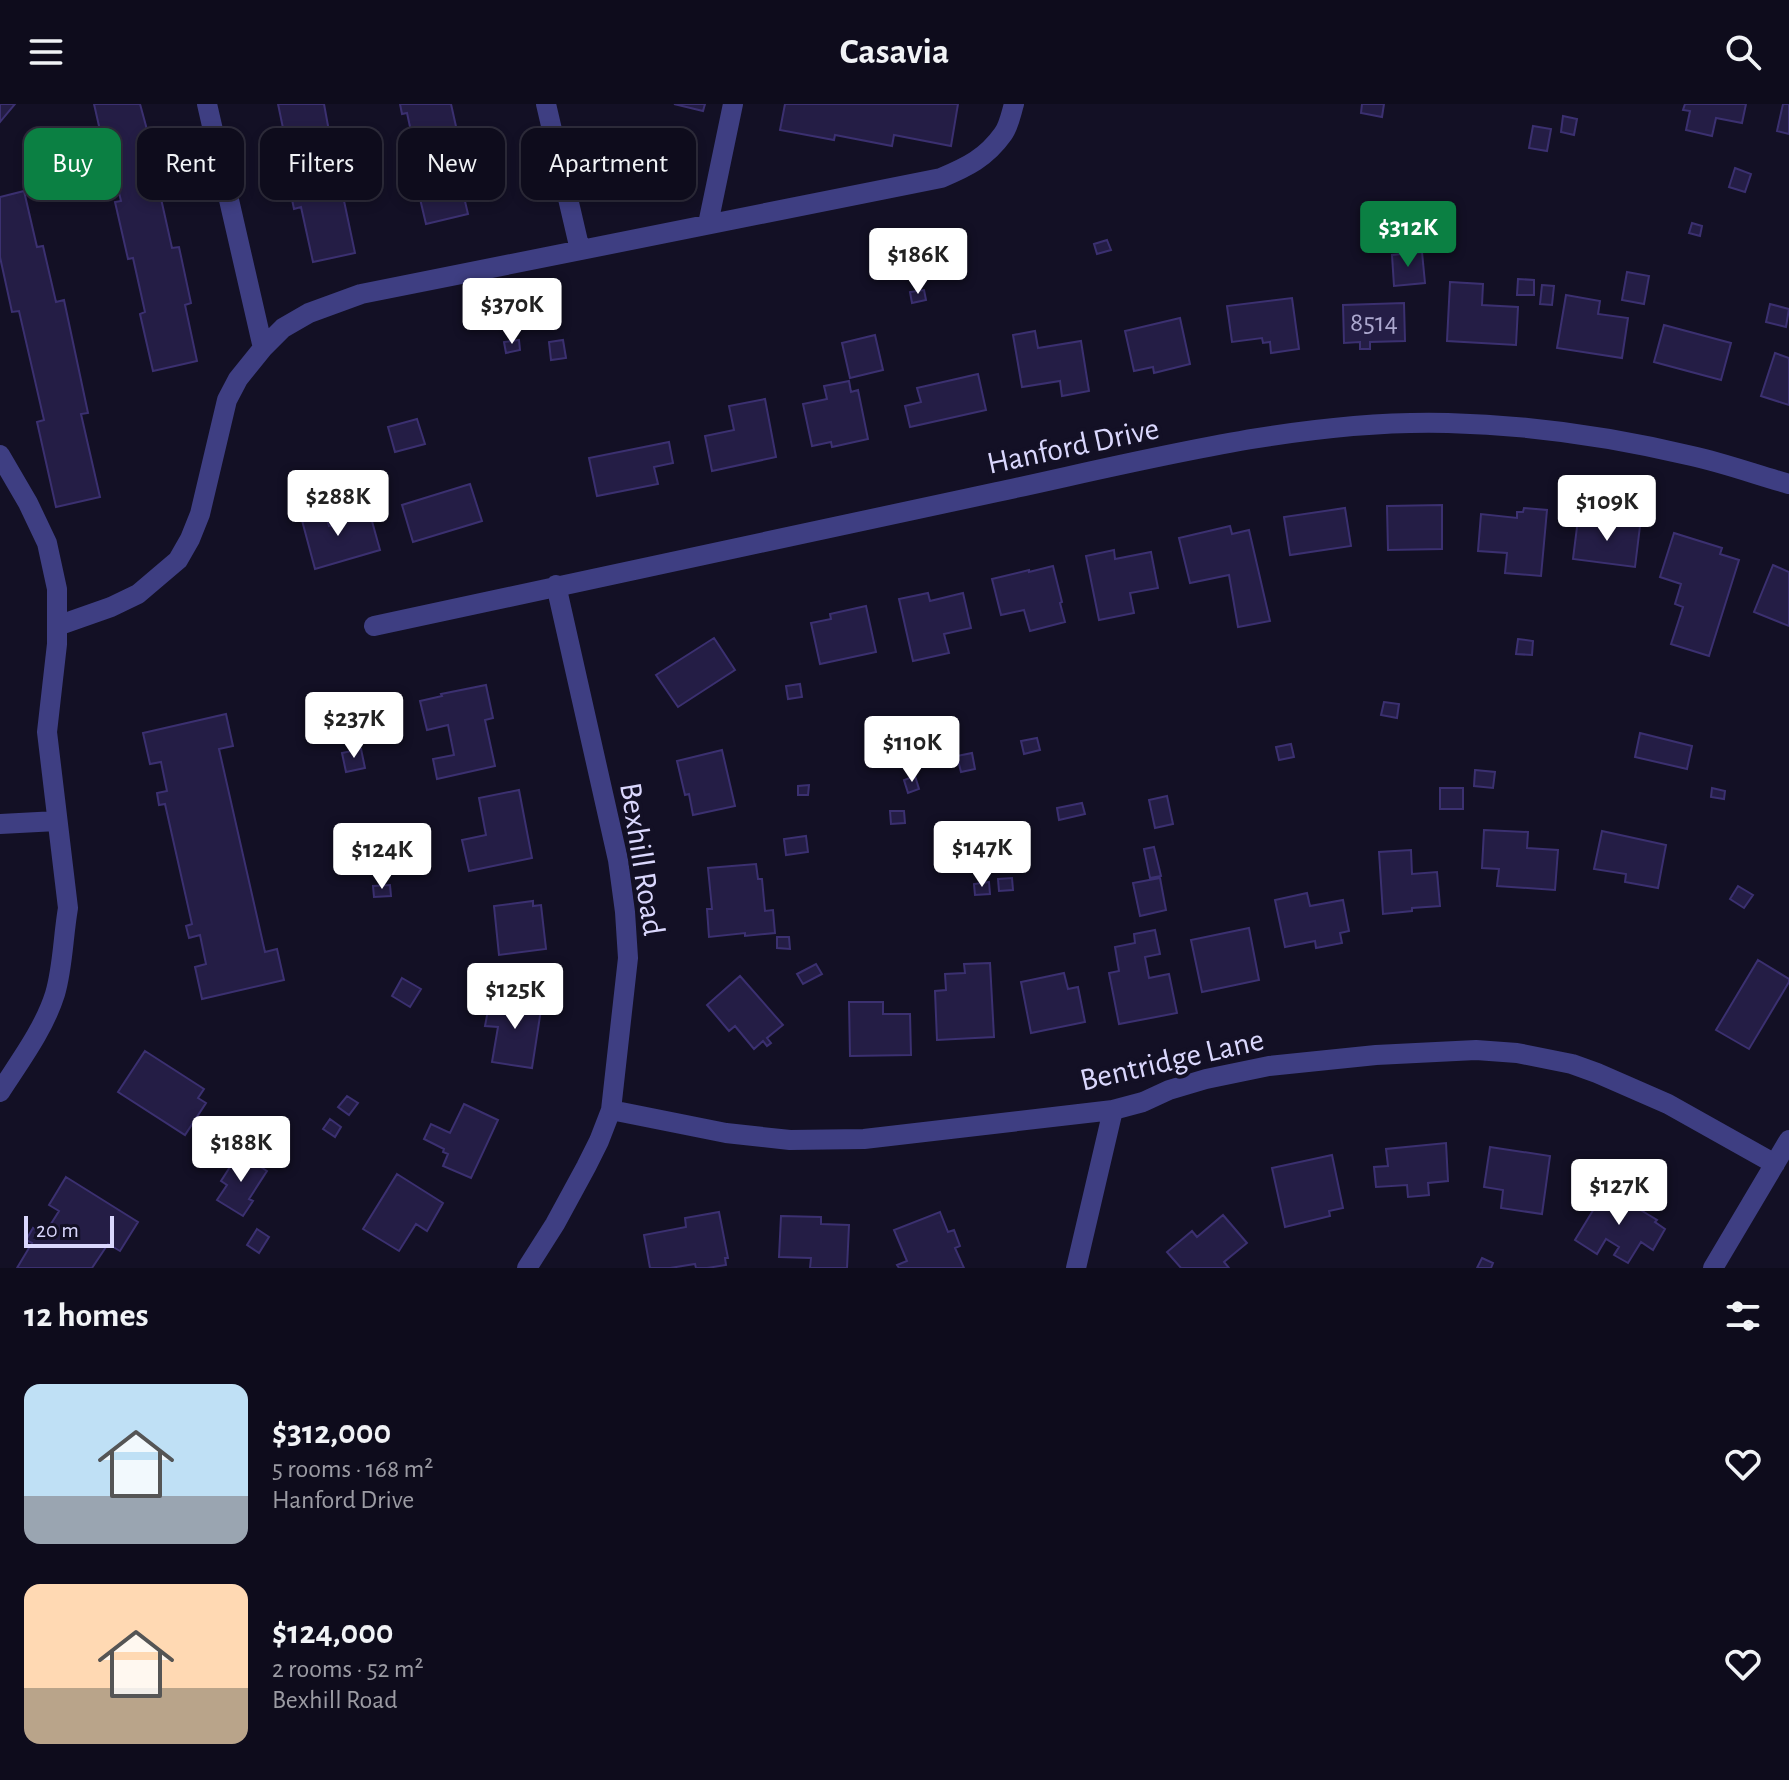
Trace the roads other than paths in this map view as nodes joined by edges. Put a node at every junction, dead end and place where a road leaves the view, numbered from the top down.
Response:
1 (207, 104) edge
2 (546, 104) edge
3 (733, 104) edge
4 (1014, 104) edge
5 (708, 224) junction
6 (580, 250) junction
7 (263, 348) junction
8 (0, 455) edge
9 (1789, 484) edge
10 (556, 585) junction
11 (57, 626) junction
12 (374, 626) dead end
13 (57, 821) junction
14 (0, 824) edge
15 (0, 1092) edge
16 (611, 1110) junction
17 (1113, 1110) junction
18 (1789, 1140) edge
19 (1775, 1164) junction
20 (527, 1268) edge
21 (1076, 1268) edge
22 (1713, 1268) edge

1 - 7 street
2 - 6 street
3 - 5 street
4 - 5 street
5 - 6 street
6 - 7 street
7 - 11 street
8 - 11 street
9 - 10 street, Hanford Drive
10 - 12 street, Hanford Drive
10 - 16 street, Bexhill Road
11 - 13 street
13 - 14 street
13 - 15 street
16 - 17 street, Bentridge Lane
16 - 20 street, Bexhill Road
17 - 19 street, Bentridge Lane
17 - 21 street
18 - 19 street
19 - 22 street

